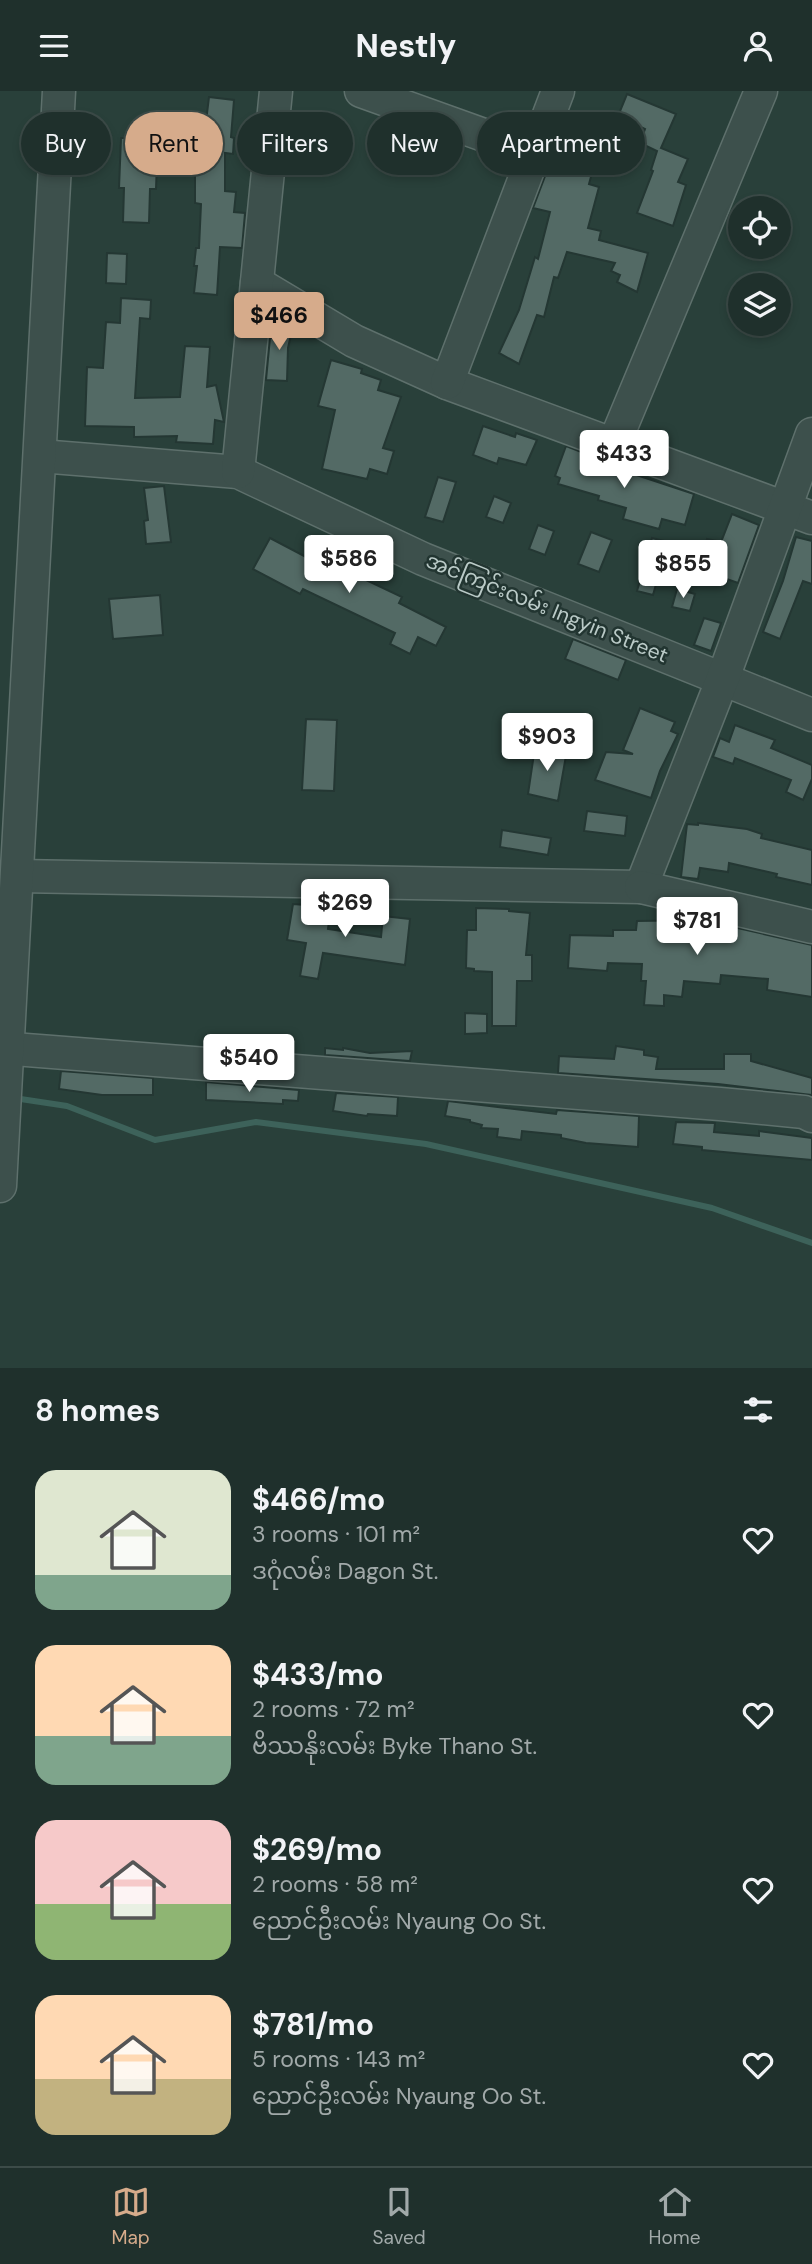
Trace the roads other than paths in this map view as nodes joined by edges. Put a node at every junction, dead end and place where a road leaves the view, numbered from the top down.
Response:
1 (59, 91) edge
2 (276, 91) edge
3 (361, 91) edge
4 (558, 91) edge
5 (761, 91) edge
6 (550, 112) edge
7 (477, 133) edge
8 (526, 175) edge
9 (257, 283) junction
10 (447, 383) junction
11 (812, 434) edge
12 (614, 444) junction
13 (40, 456) junction
14 (238, 472) junction
15 (798, 512) edge
16 (723, 678) junction
17 (812, 715) edge
18 (18, 876) junction
19 (641, 887) junction
20 (812, 927) edge
21 (4, 1048) edge
22 (812, 1116) edge
23 (0, 1186) edge

1 - 13 street
2 - 9 street
3 - 7 street
4 - 6 street
5 - 12 street
8 - 10 street
9 - 10 street
9 - 14 street
10 - 12 street
11 - 15 street
12 - 15 street
13 - 14 street, အင်ကြင်းလမ်း Ingyin Street
13 - 18 street
14 - 16 street, အင်ကြင်းလမ်း Ingyin Street
15 - 16 street
16 - 17 street, အင်ကြင်းလမ်း Ingyin Street
16 - 19 street
18 - 19 street
18 - 21 street
19 - 20 street
21 - 22 street
21 - 23 street

